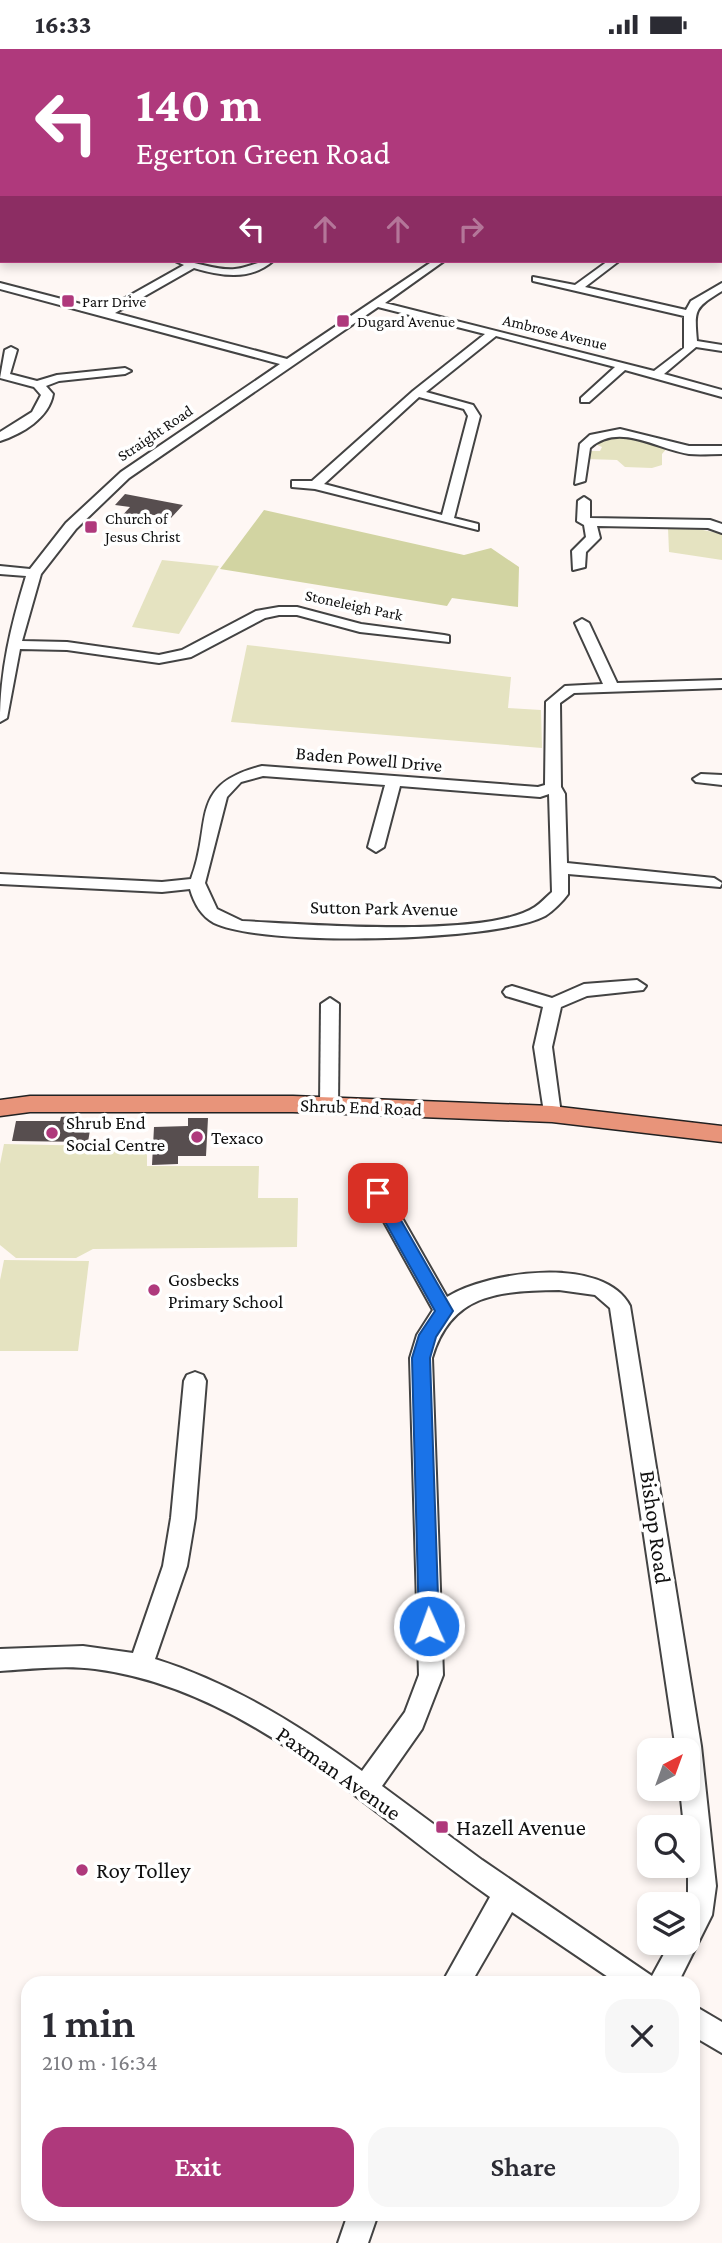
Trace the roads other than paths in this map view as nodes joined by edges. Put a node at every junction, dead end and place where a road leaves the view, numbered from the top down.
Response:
1 (188, 263) edge
2 (265, 263) edge
3 (436, 263) edge
4 (611, 263) edge
5 (192, 264) junction
6 (537, 279) dead end
7 (0, 286) edge
8 (722, 286) edge
9 (576, 289) junction
10 (378, 304) junction
11 (106, 314) junction
12 (689, 314) junction
13 (494, 332) junction
14 (692, 343) junction
15 (722, 348) edge
16 (11, 350) dead end
17 (289, 363) junction
18 (622, 366) junction
19 (125, 372) dead end
20 (2, 375) edge
21 (654, 376) junction
22 (38, 385) junction
23 (417, 393) junction
24 (722, 394) edge
25 (585, 400) dead end
26 (0, 437) edge
27 (722, 450) edge
28 (579, 481) dead end
29 (296, 484) dead end
30 (315, 485) junction
31 (584, 501) dead end
32 (447, 519) junction
33 (582, 521) junction
34 (473, 527) dead end
35 (722, 529) edge
36 (578, 567) dead end
37 (0, 570) edge
38 (34, 573) junction
39 (583, 623) dead end
40 (444, 639) dead end
41 (16, 645) junction
42 (722, 684) edge
43 (611, 686) junction
44 (0, 718) edge
45 (701, 779) dead end
46 (722, 780) edge
47 (394, 781) junction
48 (553, 787) junction
49 (376, 847) dead end
50 (561, 868) junction
51 (0, 879) edge
52 (197, 883) junction
53 (715, 883) dead end
54 (637, 986) dead end
55 (512, 992) dead end
56 (330, 1004) dead end
57 (553, 1004) junction
58 (328, 1106) junction
59 (0, 1108) edge
60 (551, 1114) junction
61 (722, 1134) edge
62 (378, 1193) dead end
63 (444, 1311) junction
64 (195, 1381) dead end
65 (0, 1660) edge
66 (140, 1668) junction
67 (365, 1787) junction
68 (508, 1892) junction
69 (700, 1900) edge
70 (678, 1955) edge
71 (460, 1976) edge
72 (631, 1976) edge
73 (667, 1976) edge
74 (700, 2024) edge
75 (722, 2039) edge
76 (360, 2221) edge
77 (353, 2243) edge

1 - 5 street
2 - 5 street
3 - 10 street, Straight Road
4 - 9 street
5 - 11 street
6 - 9 street
7 - 11 street
8 - 12 street
9 - 12 street
10 - 13 street, Ambrose Avenue
10 - 17 street, Straight Road
11 - 17 street
12 - 14 street
13 - 18 street, Ambrose Avenue
13 - 23 street
14 - 15 street
14 - 21 street
16 - 20 street
17 - 38 street, Straight Road
18 - 21 street, Ambrose Avenue
18 - 25 street
19 - 22 street
20 - 22 street
21 - 24 street, Ambrose Avenue
22 - 26 street
23 - 30 street
23 - 32 street
27 - 28 street
29 - 30 street
30 - 32 street
31 - 33 street
32 - 34 street
33 - 35 street
33 - 36 street
37 - 38 street
38 - 41 street, Straight Road
39 - 43 street
40 - 41 street, Stoneleigh Park
41 - 44 street, Straight Road
42 - 43 street
43 - 48 street
45 - 46 street
47 - 48 street, Baden Powell Drive
47 - 49 street
47 - 52 street, Baden Powell Drive
48 - 50 street, Sutton Park Avenue
50 - 52 street, Sutton Park Avenue
50 - 53 street
51 - 52 street
54 - 57 street
55 - 57 street
56 - 58 street
57 - 60 street
58 - 59 main road, Shrub End Road
58 - 60 main road, Shrub End Road
60 - 61 main road, Shrub End Road
62 - 63 street
63 - 67 street
63 - 69 street, Bishop Road
64 - 66 street
65 - 66 street, Paxman Avenue
66 - 67 street, Paxman Avenue
67 - 68 street, Paxman Avenue
68 - 71 street
68 - 72 street, Paxman Avenue
70 - 73 street
74 - 75 street
76 - 77 street

